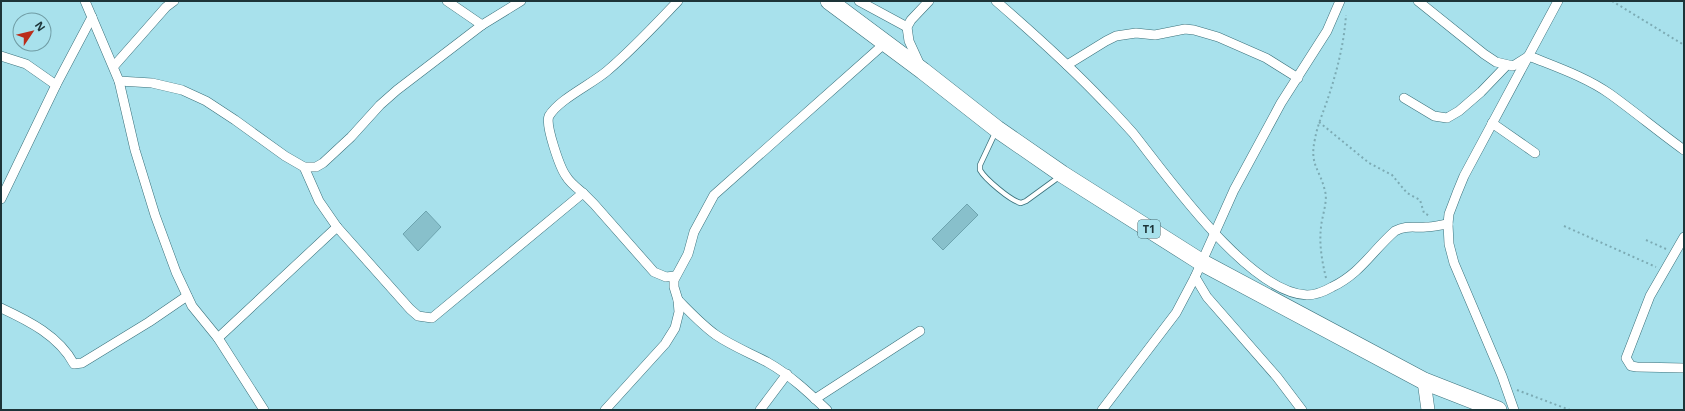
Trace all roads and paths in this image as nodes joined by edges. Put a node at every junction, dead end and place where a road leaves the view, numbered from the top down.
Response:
1 (85, 1) edge
2 (174, 1) edge
3 (447, 1) edge
4 (521, 1) edge
5 (678, 1) edge
6 (829, 1) edge
7 (859, 1) edge
8 (929, 1) edge
9 (996, 1) edge
10 (1340, 1) edge
11 (1418, 1) edge
12 (1558, 1) edge
13 (1612, 1) edge
14 (1346, 9) dead end
15 (92, 17) junction
16 (482, 25) junction
17 (906, 27) junction
18 (884, 44) junction
19 (1684, 45) edge
20 (1, 56) edge
21 (1529, 56) junction
22 (1067, 65) junction
23 (1507, 65) junction
24 (114, 66) junction
25 (923, 71) junction
26 (1298, 78) junction
27 (119, 80) junction
28 (56, 85) junction
29 (1404, 98) dead end
30 (1319, 122) junction
31 (1492, 123) junction
32 (997, 129) junction
33 (1684, 150) edge
34 (1535, 153) dead end
35 (304, 167) junction
36 (1062, 174) junction
37 (583, 194) junction
38 (1, 199) edge
39 (1448, 222) junction
40 (1564, 226) dead end
41 (337, 227) junction
42 (1215, 232) junction
43 (1684, 237) edge
44 (1646, 240) dead end
45 (1675, 253) junction
46 (1198, 270) junction
47 (1664, 271) junction
48 (675, 276) junction
49 (1328, 289) junction
50 (187, 296) junction
51 (678, 300) junction
52 (1, 308) edge
53 (920, 331) dead end
54 (218, 338) junction
55 (1684, 368) edge
56 (787, 374) junction
57 (1424, 381) junction
58 (1505, 385) junction
59 (815, 399) junction
60 (264, 410) edge
61 (605, 410) edge
62 (760, 410) edge
63 (827, 410) edge
64 (1102, 410) edge
65 (1302, 410) edge
66 (1428, 410) edge
67 (1498, 410) edge
68 (1514, 410) edge
69 (1570, 410) edge

1 - 15 street
2 - 24 street
3 - 16 street
4 - 16 street
5 - 37 street
6 - 18 highway, T1
7 - 17 street
8 - 17 street
9 - 22 street
10 - 26 street
11 - 23 street
12 - 21 street
13 - 19 path
14 - 30 path
15 - 24 street
15 - 28 street
16 - 35 street
17 - 25 street
18 - 25 highway, T1
18 - 48 street
20 - 28 street
21 - 23 street
21 - 31 street
21 - 33 street
22 - 26 street
22 - 42 street
23 - 29 street
24 - 27 street
25 - 32 highway, T1
26 - 42 street
27 - 35 street
27 - 50 street
28 - 38 street
30 - 39 path
30 - 49 path
31 - 34 street
31 - 39 street
32 - 36 highway, T1
32 - 36 lane
35 - 41 street
36 - 46 highway, T1
37 - 41 street
37 - 48 street
39 - 49 street
39 - 58 street
40 - 47 path
41 - 54 street
42 - 46 street
42 - 49 street
43 - 45 street
44 - 45 path
45 - 47 street
46 - 57 highway, T1
46 - 64 street
46 - 65 street
47 - 55 street
48 - 51 street
50 - 52 street
50 - 54 street
51 - 56 street
51 - 61 street
53 - 59 street
54 - 60 street
56 - 59 street
56 - 62 street
57 - 66 street
57 - 67 highway, T1
58 - 68 street
58 - 69 path
59 - 63 street

